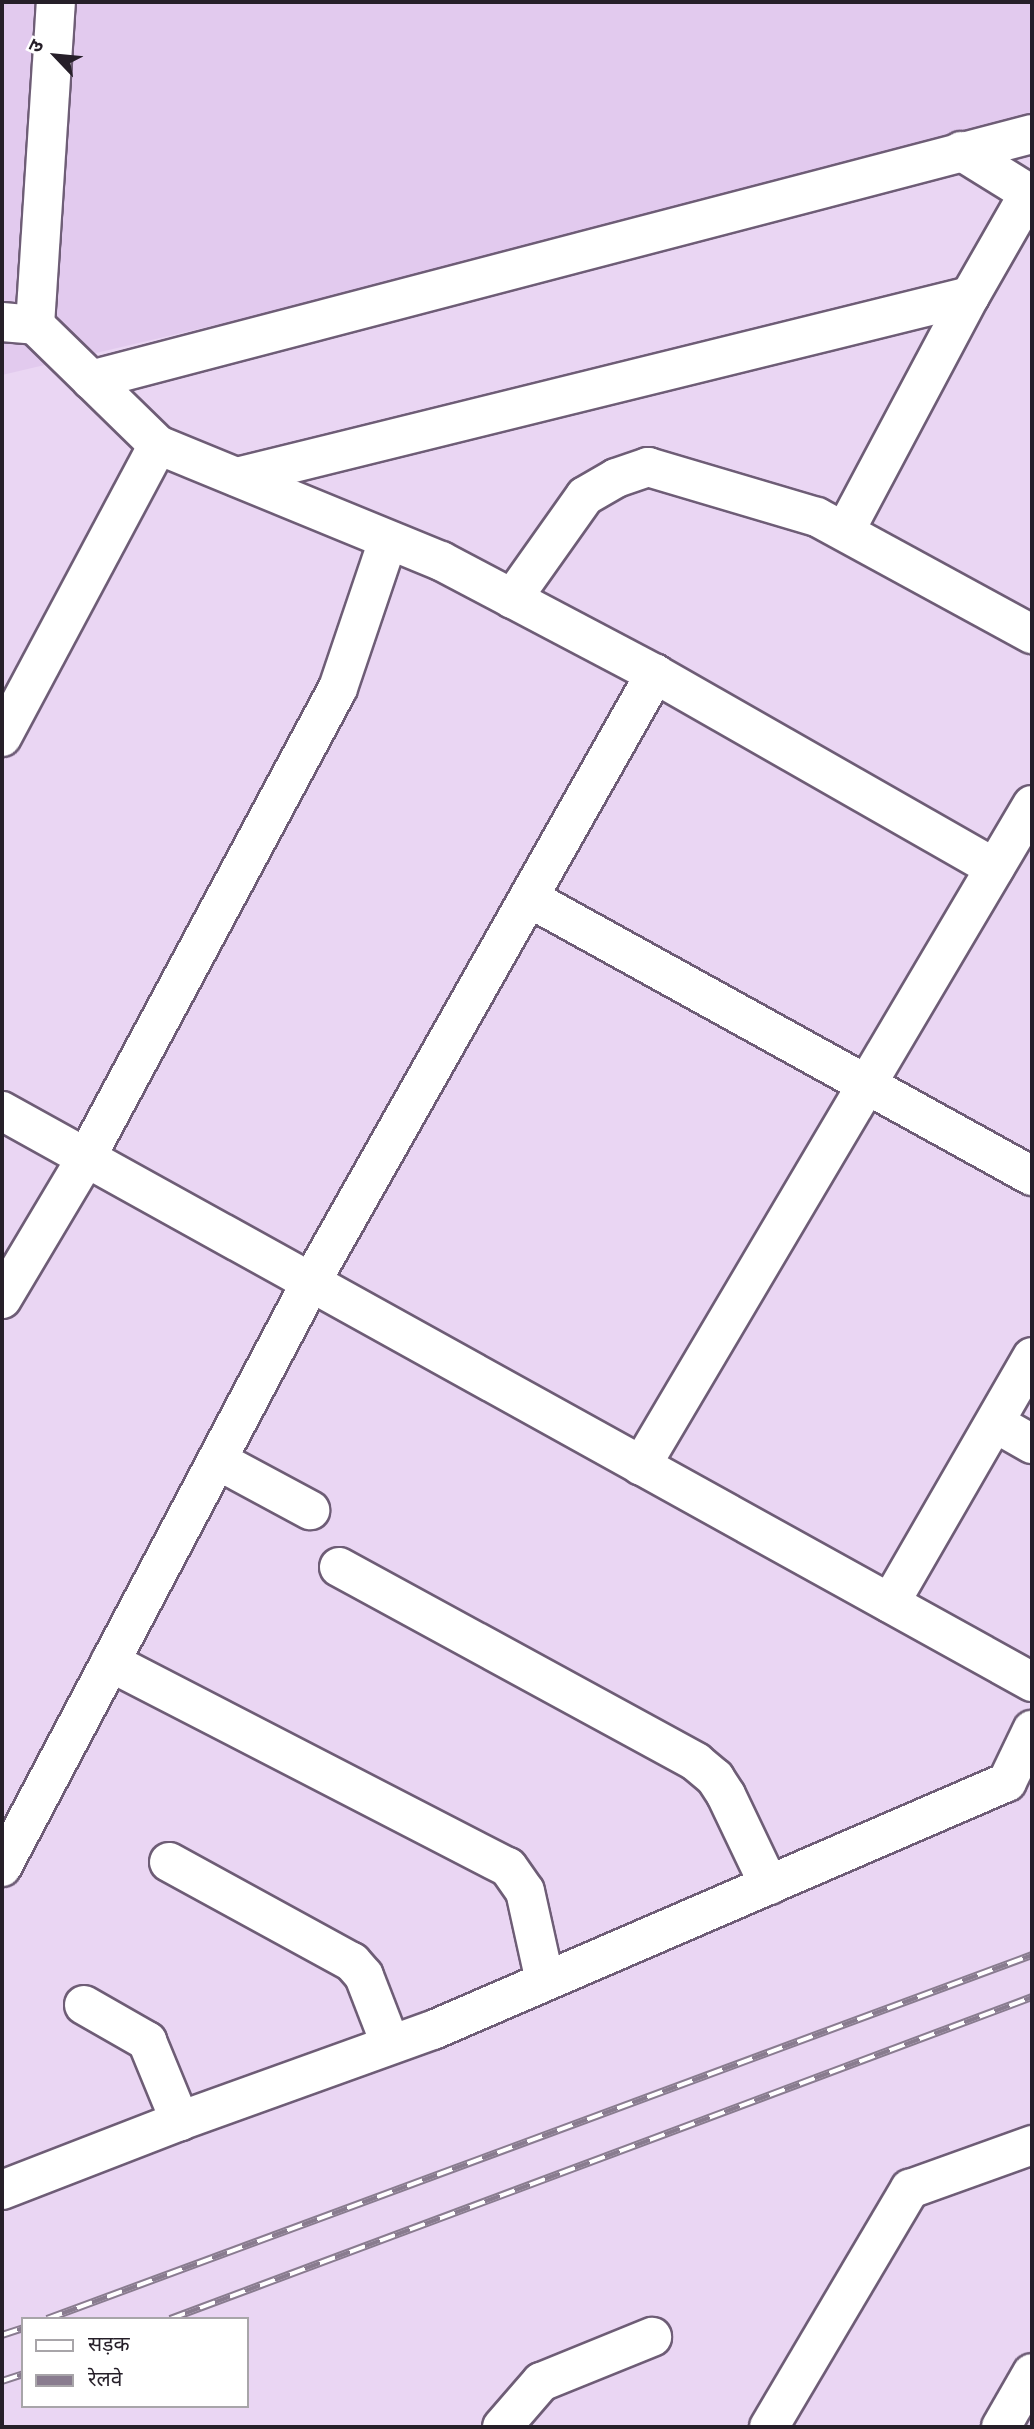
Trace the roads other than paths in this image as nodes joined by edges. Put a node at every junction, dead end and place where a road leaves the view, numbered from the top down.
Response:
1 (56, 2) edge
2 (1032, 134) edge
3 (961, 151) junction
4 (1030, 194) edge
5 (970, 296) junction
6 (18, 323) edge
7 (91, 380) junction
8 (158, 445) junction
9 (237, 477) junction
10 (845, 531) junction
11 (388, 540) junction
12 (512, 599) junction
13 (1032, 634) edge
14 (655, 674) junction
15 (2, 737) edge
16 (1032, 805) edge
17 (995, 868) junction
18 (529, 898) junction
19 (868, 1083) junction
20 (2, 1111) edge
21 (86, 1158) junction
22 (1032, 1176) edge
23 (311, 1282) junction
24 (2, 1298) edge
25 (1032, 1357) edge
26 (995, 1423) junction
27 (1032, 1444) edge
28 (217, 1460) junction
29 (641, 1466) junction
30 (310, 1510) dead end
31 (339, 1566) dead end
32 (890, 1604) junction
33 (110, 1662) junction
34 (1032, 1682) edge
35 (1032, 1730) edge
36 (169, 1862) dead end
37 (2, 1867) edge
38 (769, 1885) junction
39 (545, 1982) junction
40 (84, 2005) dead end
41 (390, 2043) junction
42 (180, 2121) junction
43 (1032, 2145) edge
44 (2, 2190) edge
45 (652, 2337) dead end
46 (1032, 2372) edge
47 (502, 2427) edge
48 (769, 2427) edge
49 (1002, 2427) edge

1 - 6 street
2 - 3 street
3 - 4 street
3 - 7 street
4 - 5 street
5 - 9 street
5 - 10 street
6 - 7 street
7 - 8 street
8 - 9 street
8 - 15 street
9 - 11 street
10 - 12 street
10 - 13 street
11 - 12 street
11 - 21 street
12 - 14 street
14 - 17 street
14 - 18 street
16 - 17 street
17 - 19 street
18 - 19 street
18 - 23 street
19 - 22 street
19 - 29 street
20 - 21 street
21 - 23 street
21 - 24 street
23 - 28 street
23 - 29 street
25 - 26 street
26 - 27 street
26 - 32 street
28 - 30 street
28 - 33 street
29 - 32 street
31 - 38 street
32 - 34 street
33 - 37 street
33 - 39 street
35 - 38 street
36 - 41 street
38 - 39 street
39 - 41 street
40 - 42 street
41 - 42 street
42 - 44 street
43 - 48 street
45 - 47 street
46 - 49 street

